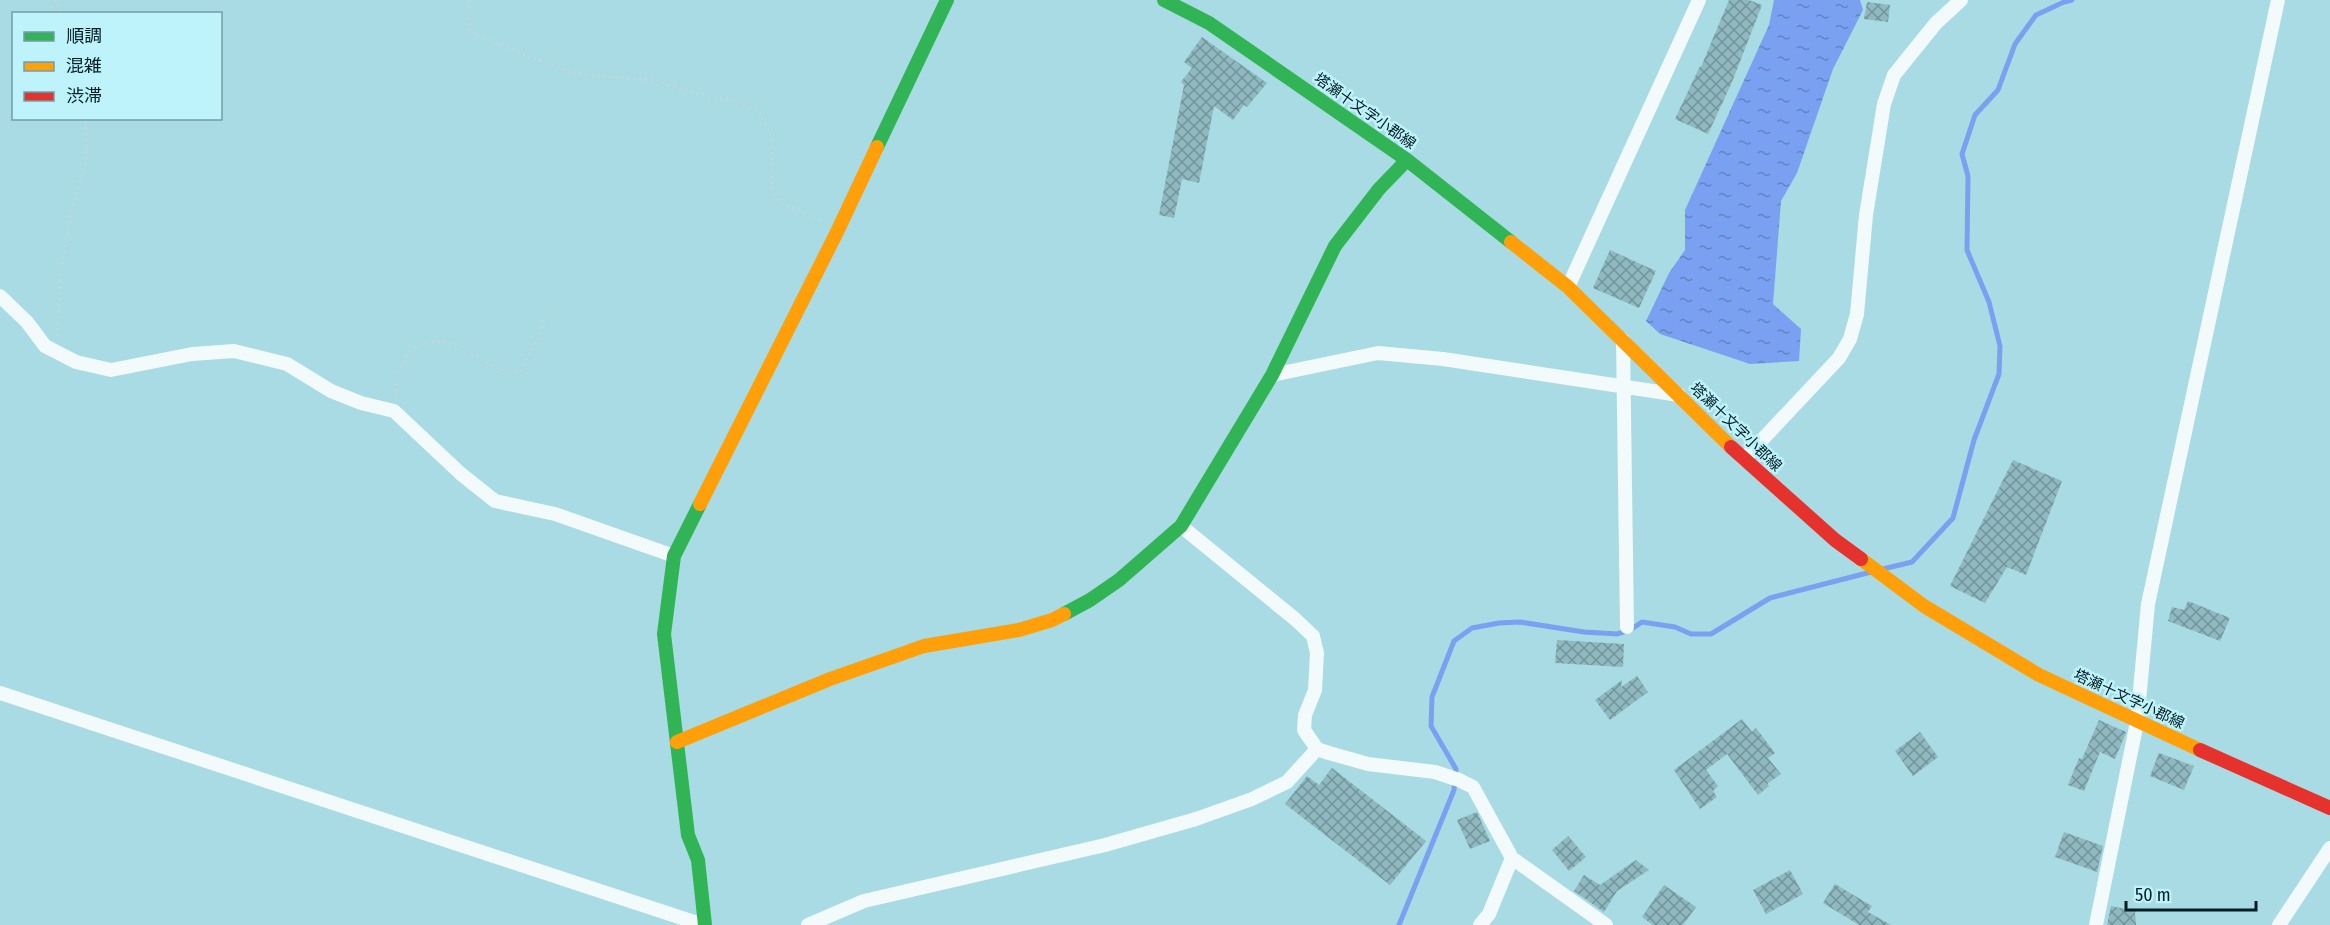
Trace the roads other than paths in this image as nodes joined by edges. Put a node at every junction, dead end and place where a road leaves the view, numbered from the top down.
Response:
1 (946, 0) edge
2 (1164, 0) edge
3 (1699, 0) edge
4 (1961, 0) edge
5 (2278, 0) edge
6 (1407, 160) junction
7 (1568, 287) junction
8 (0, 296) edge
9 (1623, 340) junction
10 (1272, 375) junction
11 (1624, 387) junction
12 (1679, 395) junction
13 (1744, 459) junction
14 (1181, 526) junction
15 (674, 556) junction
16 (1627, 627) dead end
17 (0, 693) edge
18 (2136, 722) junction
19 (677, 742) junction
20 (1317, 749) junction
21 (2330, 808) edge
22 (2330, 848) edge
23 (1512, 858) junction
24 (704, 925) edge
25 (808, 925) edge
26 (1480, 925) edge
27 (1606, 925) edge
28 (2096, 925) edge
29 (2279, 925) edge

1 - 15 street
2 - 6 street, 塔瀬十文字小郡線
3 - 7 street
4 - 13 street
5 - 18 street
6 - 7 street, 塔瀬十文字小郡線
6 - 10 street
7 - 9 street, 塔瀬十文字小郡線
8 - 15 street
9 - 11 street
9 - 12 street, 塔瀬十文字小郡線
10 - 11 street
10 - 14 street
11 - 12 street
11 - 16 street
12 - 13 street, 塔瀬十文字小郡線
13 - 18 street, 塔瀬十文字小郡線
14 - 19 street
14 - 20 street
15 - 19 street
17 - 24 street
18 - 21 street, 塔瀬十文字小郡線
18 - 28 street
19 - 24 street
20 - 23 street
20 - 25 street
22 - 29 street
23 - 26 street
23 - 27 street

